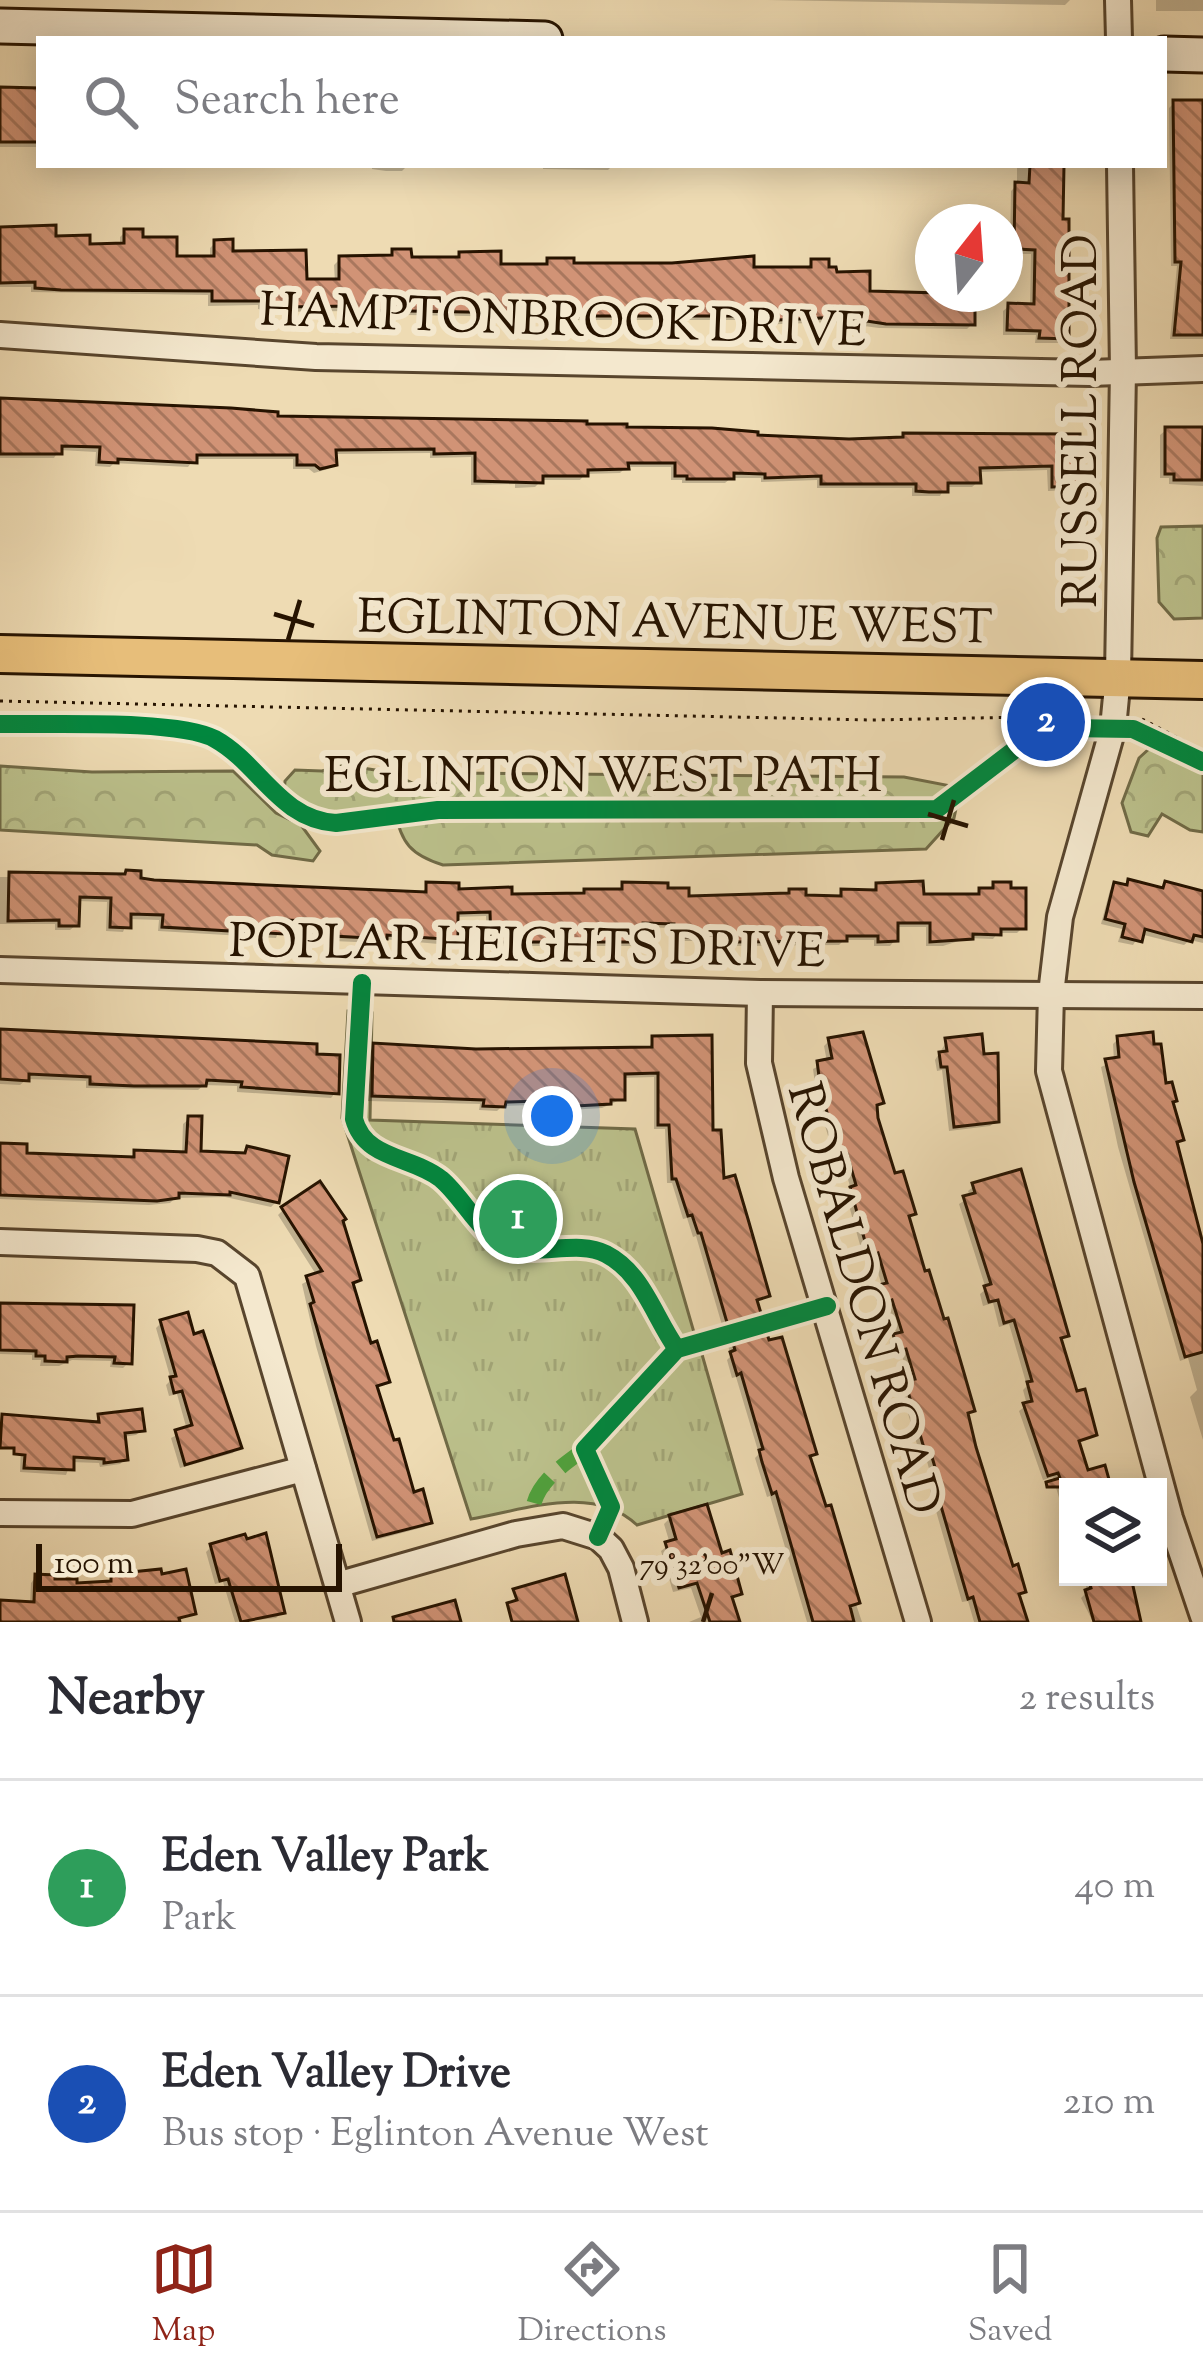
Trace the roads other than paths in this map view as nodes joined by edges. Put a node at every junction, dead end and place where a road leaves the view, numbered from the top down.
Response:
1 (1118, 0) edge
2 (0, 26) edge
3 (418, 36) edge
4 (1119, 36) edge
5 (1167, 54) edge
6 (1203, 55) edge
7 (1120, 168) edge
8 (0, 335) edge
9 (1203, 369) edge
10 (1123, 370) junction
11 (0, 654) edge
12 (1118, 676) junction
13 (1203, 680) edge
14 (0, 970) edge
15 (760, 993) junction
16 (1051, 994) junction
17 (1203, 996) edge
18 (0, 1242) edge
19 (302, 1469) junction
20 (0, 1513) edge
21 (338, 1585) junction
22 (1203, 1616) edge
23 (349, 1622) edge
24 (634, 1622) edge
25 (918, 1622) edge

1 - 4 street
2 - 3 street
5 - 6 street
7 - 10 street, RUSSELL ROAD
8 - 10 street, HAMPTONBROOK DRIVE
9 - 10 street, HAMPTONBROOK DRIVE
10 - 12 street, RUSSELL ROAD
11 - 12 main road, EGLINTON AVENUE WEST
12 - 13 main road, EGLINTON AVENUE WEST
12 - 16 street, RUSSELL ROAD
14 - 15 street, POPLAR HEIGHTS DRIVE
15 - 16 street, POPLAR HEIGHTS DRIVE
15 - 25 street, ROBALDON ROAD
16 - 17 street, POPLAR HEIGHTS DRIVE
16 - 22 street, RUSSELL ROAD
18 - 19 street
19 - 20 street
19 - 21 street
21 - 23 street
21 - 24 street

